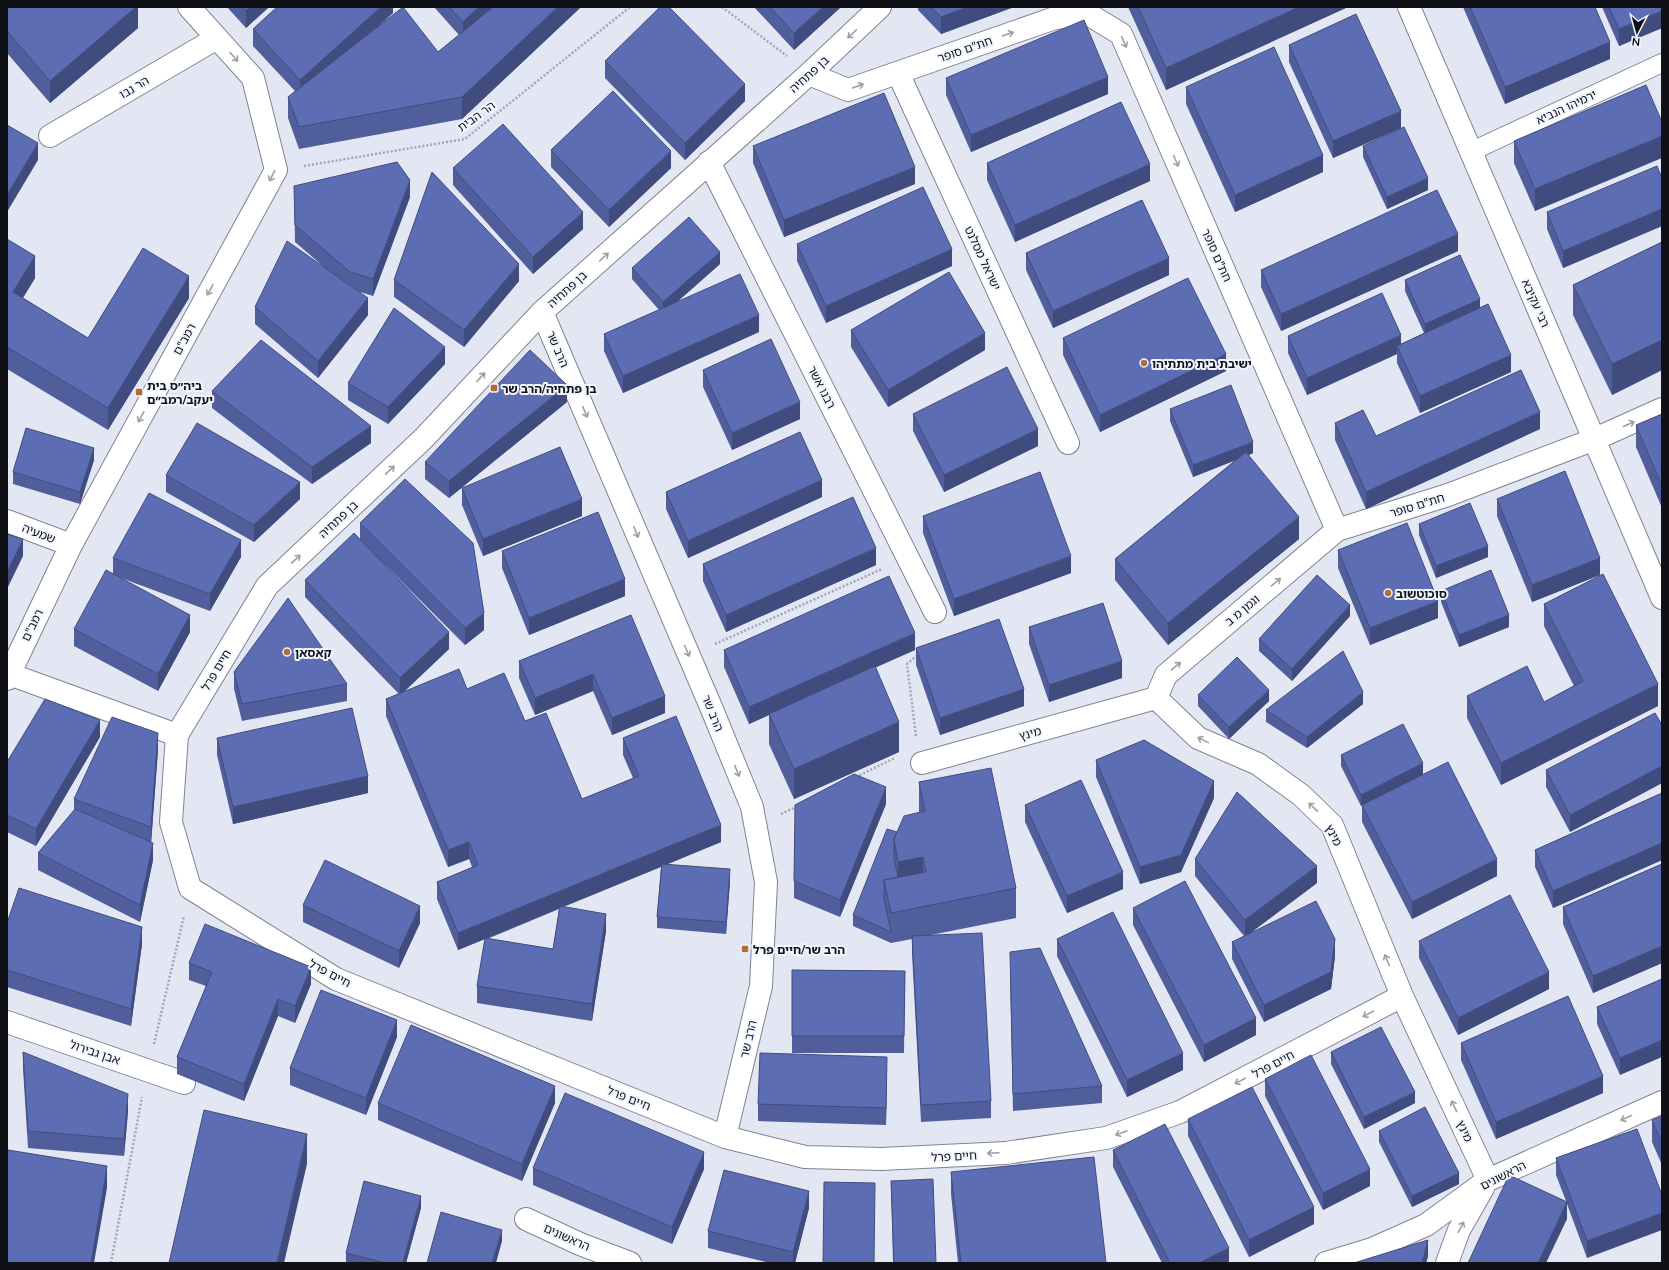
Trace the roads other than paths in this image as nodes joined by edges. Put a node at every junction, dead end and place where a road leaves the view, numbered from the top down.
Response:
1 (189, 7) edge
2 (880, 7) edge
3 (1409, 7) edge
4 (217, 38) junction
5 (1662, 63) edge
6 (898, 73) junction
7 (809, 74) junction
8 (50, 136) dead end
9 (1470, 152) junction
10 (709, 162) junction
11 (542, 312) junction
12 (1662, 409) edge
13 (1595, 439) junction
14 (1068, 443) dead end
15 (7, 521) edge
16 (1337, 530) junction
17 (71, 545) junction
18 (267, 586) joint
19 (1662, 598) edge
20 (935, 612) dead end
21 (8, 676) edge
22 (1156, 698) junction
23 (177, 735) junction
24 (922, 763) dead end
25 (1402, 996) junction
26 (7, 1022) edge
27 (184, 1083) edge
28 (1662, 1102) edge
29 (725, 1137) junction
30 (1488, 1180) junction
31 (526, 1219) dead end
32 (630, 1263) edge
33 (1326, 1263) edge
34 (1447, 1263) edge

1 - 4 street
2 -> 7 street, בן פתחיה
3 - 9 street, רבי עקיבא
4 - 8 street, הר נבו
4 -> 17 street, רמב"ם
5 - 9 lane, ירמיהו הנביא
7 -> 6 street, חת"ם סופר
6 - 14 street, ישראל מסלנט
6 -> 16 street, חת"ם סופר
7 - 10 street, בן פתחיה
9 - 13 street, רבי עקיבא
11 -> 10 street, בן פתחיה
10 - 20 street, רבנו אשר
18 -> 11 street, בן פתחיה
11 -> 29 street, הרב שר
13 -> 12 street, חת"ם סופר
13 - 16 street, חת"ם סופר
13 - 19 street, רבי עקיבא
15 - 17 street, שמעיה
22 -> 16 street, וגמן מ ב
17 - 21 street, רמב"ם
18 - 23 street, חיים פרל
21 - 23 street
22 - 24 street, מינץ
25 -> 22 street, מינץ
23 - 29 street, חיים פרל
25 -> 29 street, חיים פרל
30 -> 25 street, מינץ
26 - 27 street, אבן גבירול
28 -> 30 street, הראשונים
30 - 33 street, הראשונים
34 -> 30 street
31 - 32 street, הראשונים

